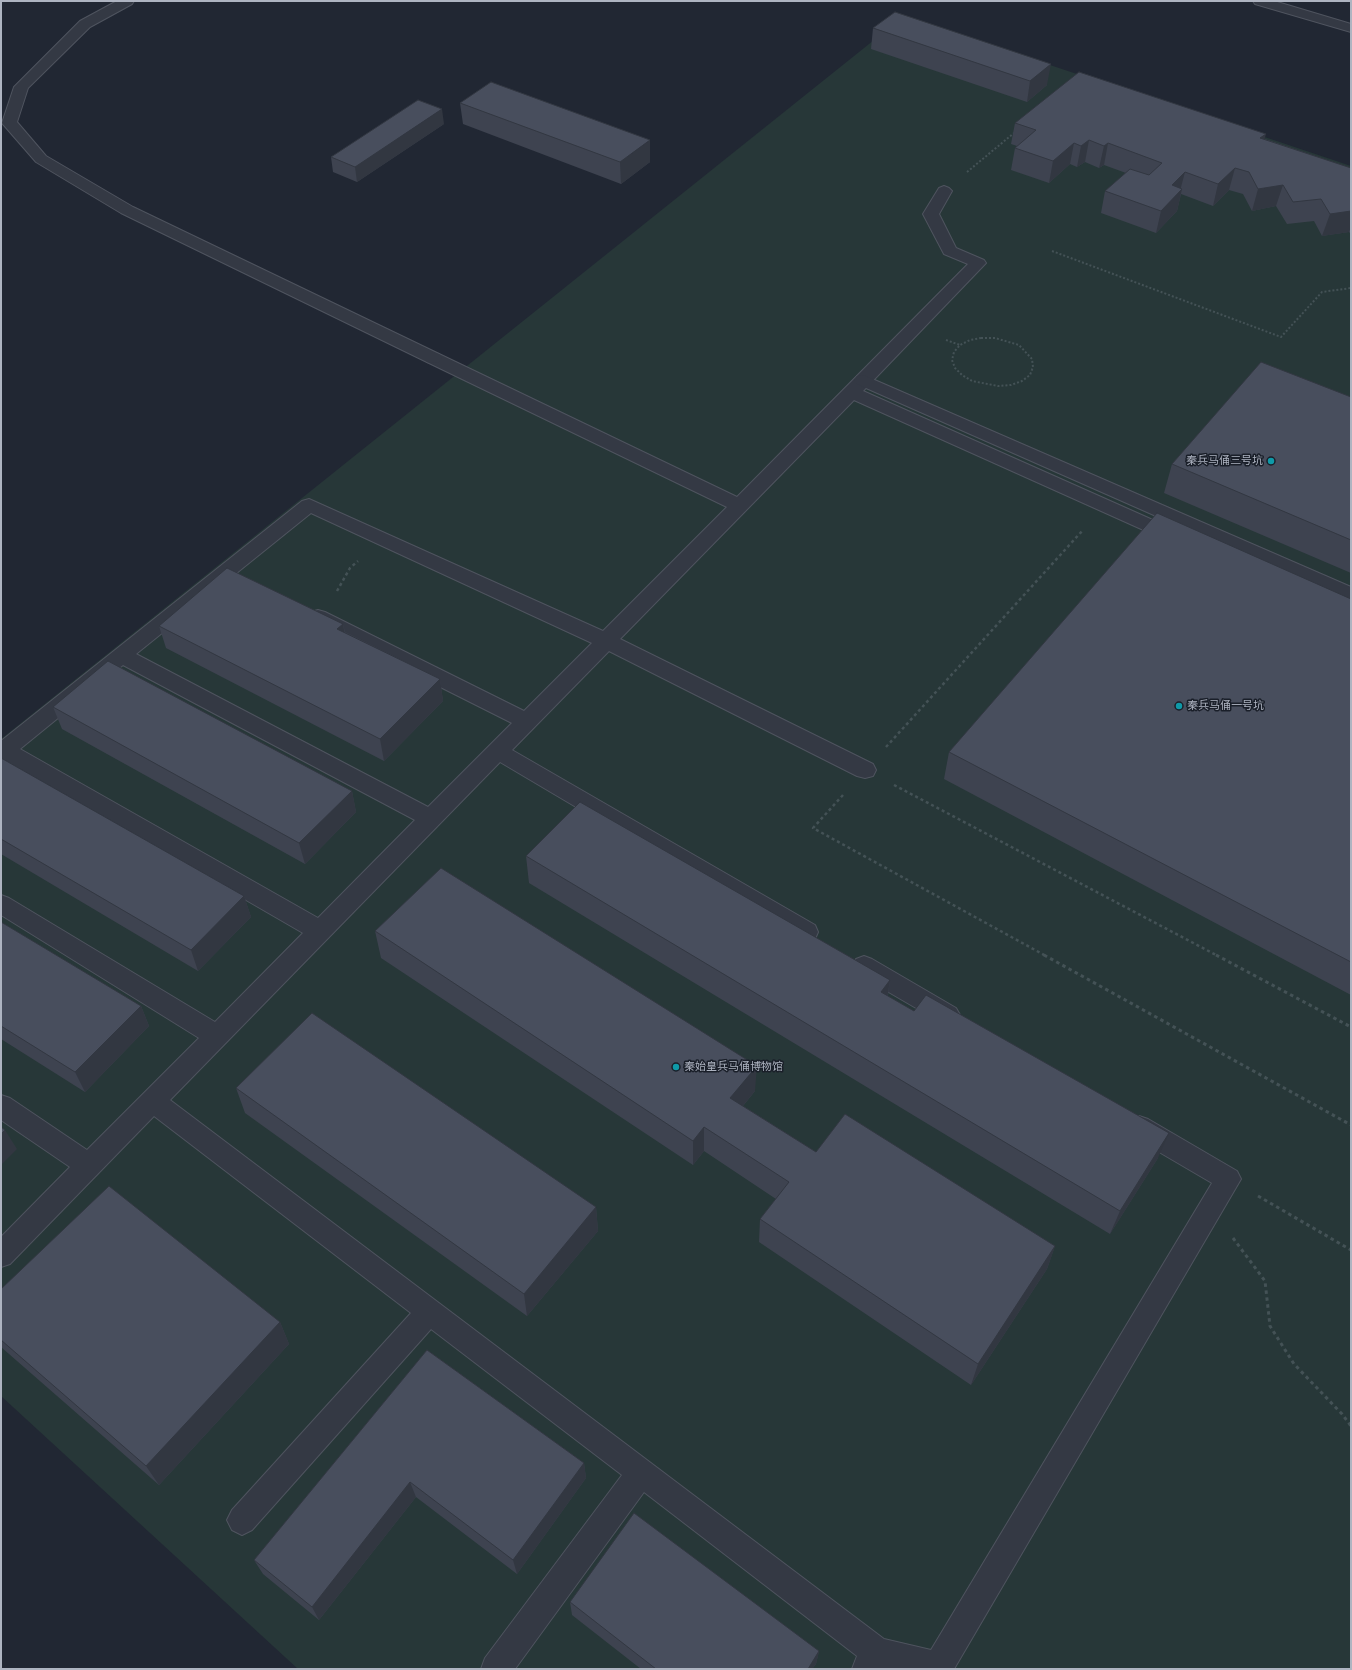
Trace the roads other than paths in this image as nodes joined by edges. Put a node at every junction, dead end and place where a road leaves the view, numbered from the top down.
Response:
1 (127, 1) edge
2 (1260, 1) edge
3 (1351, 28) edge
4 (5, 129) edge
5 (944, 191) road end
6 (857, 386) junction
7 (739, 505) junction
8 (1192, 545) edge
9 (226, 570) junction
10 (246, 581) edge
11 (1351, 595) edge
12 (300, 608) edge
13 (606, 641) junction
14 (121, 655) junction
15 (527, 721) junction
16 (497, 751) junction
17 (2, 752) edge
18 (865, 770) road end
19 (431, 819) junction
20 (1, 904) edge
21 (320, 931) junction
22 (966, 1026) edge
23 (217, 1036) junction
24 (153, 1100) junction
25 (1, 1106) edge
26 (1118, 1115) edge
27 (89, 1166) junction
28 (1, 1254) edge
29 (430, 1311) junction
30 (642, 1472) junction
31 (242, 1520) dead end
32 (872, 1661) edge
33 (496, 1669) edge

1 - 4 street
2 - 3 street
4 - 7 street
5 - 6 street
6 - 7 street
6 - 8 street
6 - 11 street
7 - 13 street
9 - 10 street
9 - 13 street
9 - 14 street
12 - 15 street
13 - 15 street
13 - 18 street
14 - 17 street
14 - 19 street
15 - 16 street
16 - 19 street
16 - 22 street
17 - 21 street
19 - 21 street
20 - 23 street
21 - 23 street
23 - 24 street
24 - 27 street
24 - 29 street
25 - 27 street
26 - 32 street
27 - 28 street
29 - 30 street
29 - 31 street
30 - 32 street
30 - 33 street

